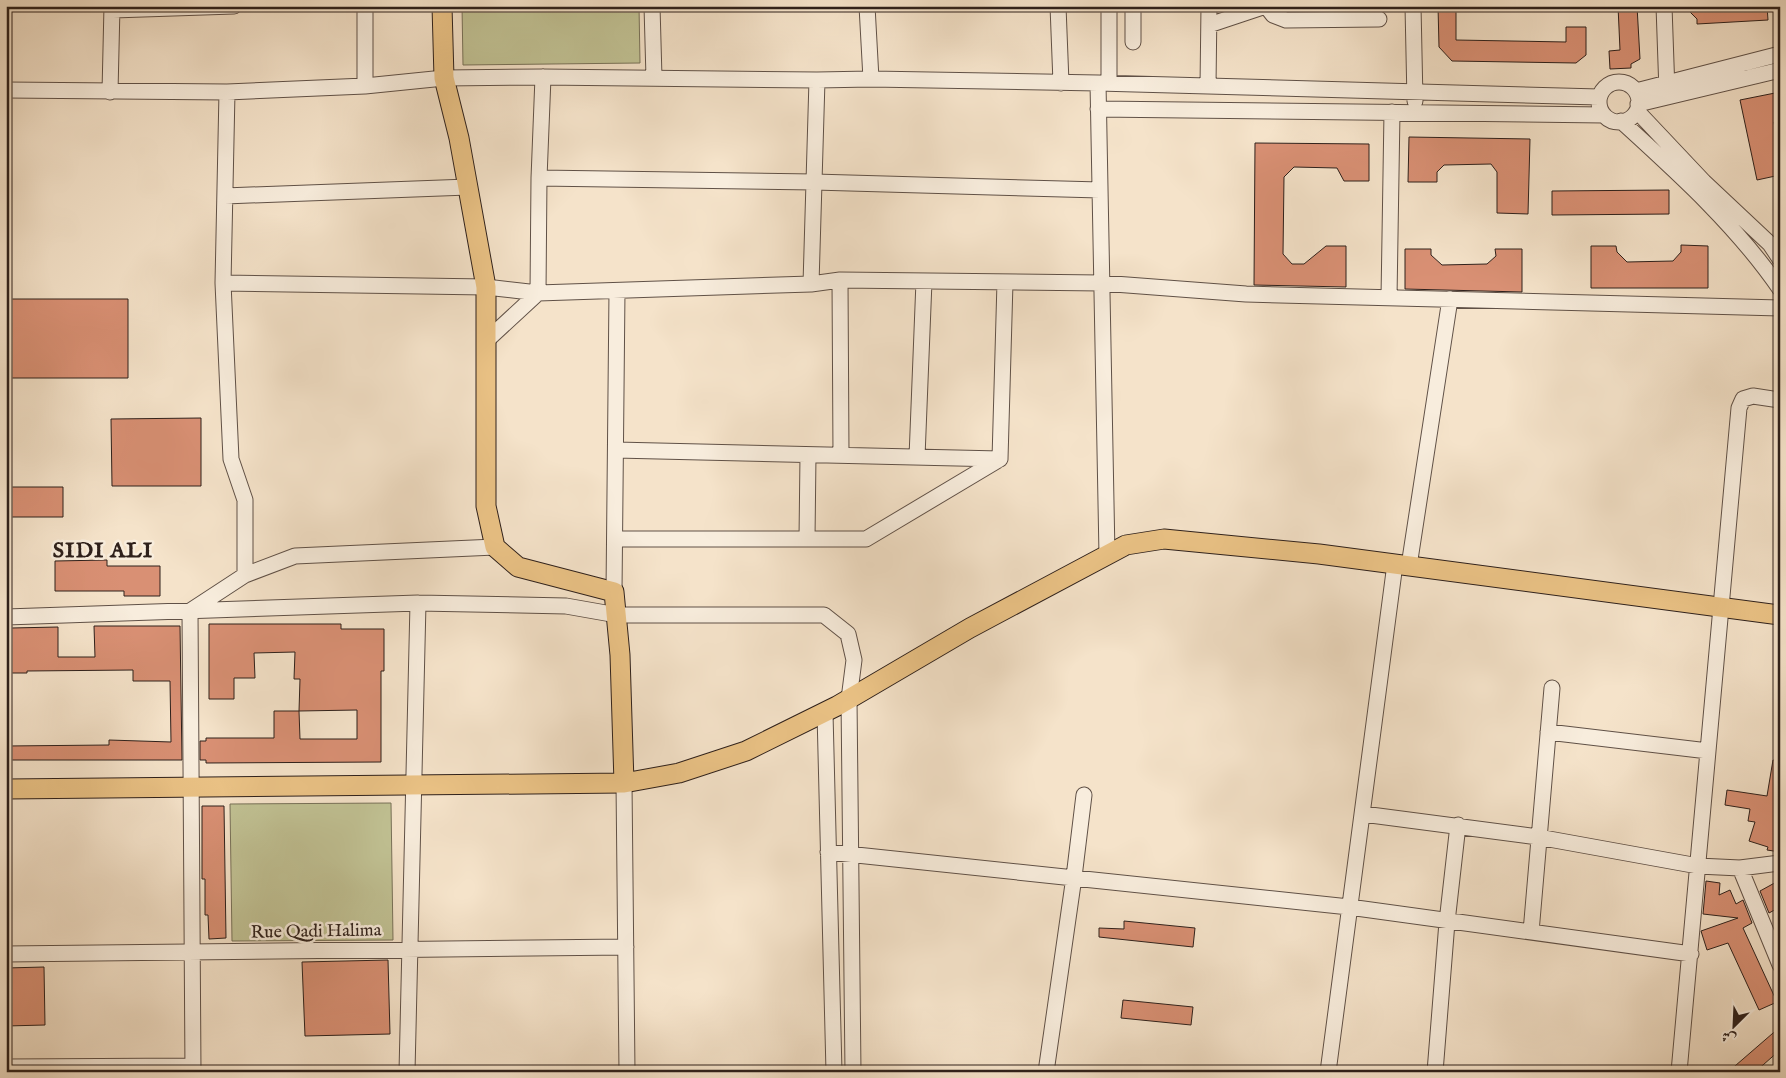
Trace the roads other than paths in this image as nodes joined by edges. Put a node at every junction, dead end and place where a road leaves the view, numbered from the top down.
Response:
1 (234, 6) edge
2 (365, 6) edge
3 (442, 6) edge
4 (652, 6) edge
5 (867, 6) edge
6 (1058, 6) edge
7 (1109, 6) edge
8 (1133, 6) edge
9 (1209, 6) edge
10 (1266, 6) edge
11 (1413, 6) edge
12 (1664, 6) edge
13 (113, 8) edge
14 (1379, 19) dead end
15 (1209, 25) junction
16 (1133, 42) dead end
17 (1780, 54) edge
18 (1780, 70) edge
19 (543, 77) junction
20 (444, 78) junction
21 (654, 78) junction
22 (870, 79) junction
23 (817, 80) junction
24 (1061, 83) junction
25 (1103, 83) junction
26 (365, 86) junction
27 (1208, 86) junction
28 (6, 90) edge
29 (1667, 90) junction
30 (110, 92) junction
31 (228, 92) junction
32 (1415, 92) junction
33 (1599, 97) junction
34 (1637, 102) junction
35 (1098, 109) junction
36 (1392, 112) junction
37 (1415, 113) junction
38 (1604, 115) junction
39 (1621, 122) junction
40 (538, 178) junction
41 (814, 182) junction
42 (468, 187) junction
43 (1100, 190) junction
44 (225, 196) junction
45 (1780, 259) edge
46 (840, 280) junction
47 (924, 281) junction
48 (1005, 282) junction
49 (223, 283) junction
50 (811, 284) junction
51 (1101, 284) junction
52 (486, 287) junction
53 (1780, 289) edge
54 (617, 292) junction
55 (538, 294) junction
56 (1389, 298) junction
57 (1450, 299) junction
58 (1780, 308) edge
59 (485, 342) junction
60 (1780, 400) edge
61 (616, 450) junction
62 (808, 455) junction
63 (841, 455) junction
64 (917, 457) junction
65 (1000, 460) junction
66 (615, 539) junction
67 (807, 540) junction
68 (495, 547) junction
69 (1107, 555) junction
70 (1402, 565) junction
71 (245, 575) junction
72 (614, 592) junction
73 (418, 603) junction
74 (1721, 608) junction
75 (190, 611) junction
76 (616, 615) junction
77 (1780, 615) edge
78 (6, 617) edge
79 (1552, 688) dead end
80 (849, 699) junction
81 (825, 713) junction
82 (1548, 732) junction
83 (1708, 751) junction
84 (624, 783) junction
85 (414, 785) junction
86 (191, 787) junction
87 (6, 789) edge
88 (1084, 795) dead end
89 (1363, 814) junction
90 (1458, 826) junction
91 (1538, 837) junction
92 (828, 852) junction
93 (851, 854) junction
94 (1780, 863) edge
95 (1698, 866) junction
96 (1740, 868) junction
97 (1074, 877) junction
98 (1349, 907) junction
99 (1447, 922) junction
100 (1531, 932) junction
101 (626, 947) junction
102 (410, 950) junction
103 (193, 952) junction
104 (6, 954) edge
105 (1691, 954) junction
106 (1780, 965) edge
107 (6, 1067) edge
108 (193, 1069) edge
109 (407, 1072) edge
110 (627, 1072) edge
111 (834, 1072) edge
112 (853, 1072) edge
113 (1046, 1072) edge
114 (1328, 1072) edge
115 (1435, 1072) edge
116 (1679, 1072) edge

1 - 13 street
2 - 26 street
3 - 20 main road
4 - 21 street
5 - 22 street
6 - 24 street
7 - 25 street
8 - 16 street
9 - 15 street
10 - 14 street
10 - 15 street
11 - 32 street
12 - 29 street
13 - 30 street
15 - 27 street
17 - 29 street
18 - 29 street
19 - 20 street
19 - 21 street
19 - 40 street
20 - 26 street
20 - 42 main road
21 - 23 street
22 - 23 street
22 - 24 street
23 - 41 street
24 - 25 street
25 - 27 street
25 - 35 street
26 - 31 street
27 - 32 street
28 - 30 street
29 - 34 street
30 - 31 street
31 - 44 street
32 - 33 street
32 - 37 street
33 - 34 street
33 - 38 street
34 - 39 street
34 - 45 street
35 - 36 street
35 - 43 street
36 - 37 street
36 - 56 street
37 - 38 street
38 - 39 street
39 - 53 street
40 - 41 street
40 - 55 street
41 - 43 street
41 - 50 street
42 - 44 street
42 - 52 main road
43 - 51 street
44 - 49 street
46 - 47 street
46 - 50 street
46 - 63 street
47 - 48 street
47 - 64 street
48 - 51 street
48 - 65 street
49 - 52 street
49 - 71 street
50 - 54 street
51 - 56 street
51 - 69 street
52 - 55 street
52 - 59 main road
54 - 55 street
54 - 61 street
55 - 59 street
56 - 57 street
57 - 58 street
57 - 70 street
59 - 68 main road
60 - 74 street
61 - 62 street
61 - 66 street
62 - 63 street
62 - 67 street
63 - 64 street
64 - 65 street
65 - 67 street
66 - 67 street
66 - 72 street
68 - 71 street
68 - 72 main road
69 - 70 main road
69 - 80 main road
70 - 74 main road
70 - 89 street
71 - 75 street
72 - 76 main road
73 - 75 street
73 - 76 street
73 - 85 street
74 - 77 main road
74 - 83 street
75 - 78 street
75 - 86 street
76 - 80 street
76 - 84 main road
79 - 82 street
80 - 81 main road
80 - 93 street
81 - 84 main road
81 - 92 street
82 - 83 street
82 - 91 street
83 - 95 street
84 - 85 main road
84 - 101 street
85 - 86 main road
85 - 102 street
86 - 87 main road
86 - 103 street
88 - 97 street
89 - 90 street
89 - 98 street
90 - 91 street
90 - 99 street
91 - 95 street
91 - 100 street
92 - 93 street
92 - 111 street
93 - 97 street
93 - 112 street
94 - 96 street
95 - 96 street
95 - 105 street
96 - 106 street
97 - 98 street
97 - 113 street
98 - 99 street
98 - 114 street
99 - 100 street
99 - 115 street
100 - 105 street
101 - 102 street, Rue Qadi Halima
101 - 110 street
102 - 103 street, Rue Qadi Halima
102 - 109 street
103 - 104 street, Rue Qadi Halima
103 - 108 street
105 - 116 street
107 - 108 street

